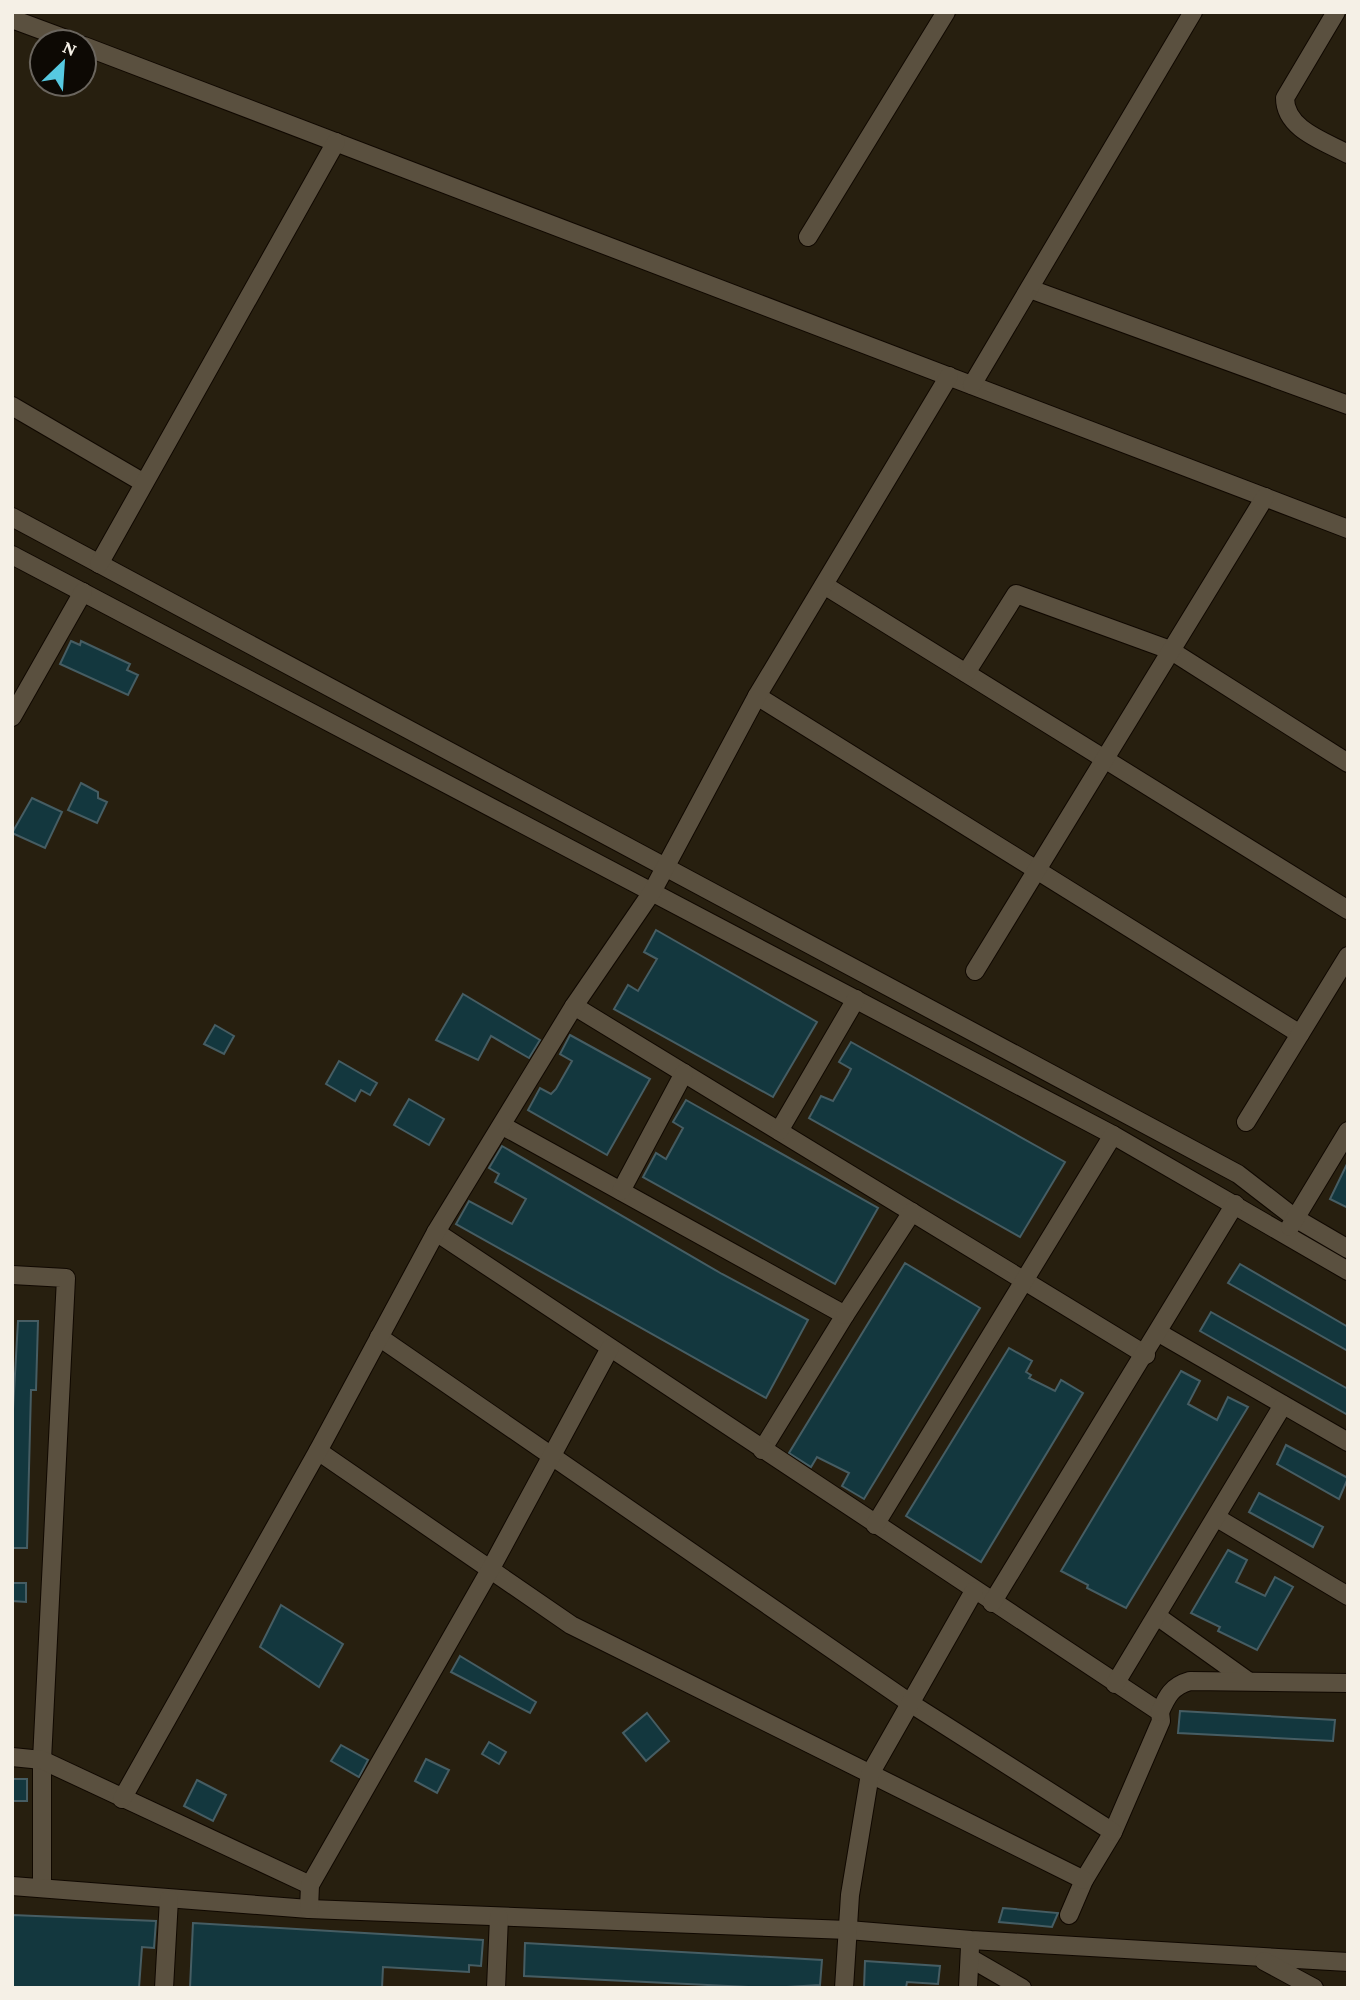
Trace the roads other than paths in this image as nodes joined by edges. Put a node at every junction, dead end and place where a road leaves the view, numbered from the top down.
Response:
1 (946, 12) edge
2 (1336, 12) edge
3 (1191, 13) edge
4 (12, 19) edge
5 (36, 28) edge
6 (98, 51) edge
7 (336, 142) junction
8 (1348, 154) edge
9 (808, 237) dead end
10 (1030, 289) junction
11 (948, 376) junction
12 (972, 385) junction
13 (1348, 405) edge
14 (12, 406) edge
15 (144, 484) junction
16 (1265, 497) junction
17 (12, 517) edge
18 (1348, 528) edge
19 (12, 555) edge
20 (99, 564) junction
21 (824, 584) junction
22 (83, 592) junction
23 (1170, 650) junction
24 (966, 673) junction
25 (757, 696) junction
26 (12, 717) edge
27 (1103, 758) junction
28 (1348, 762) edge
29 (665, 868) junction
30 (1035, 869) junction
31 (652, 892) junction
32 (1348, 910) edge
33 (1348, 957) edge
34 (975, 971) dead end
35 (856, 999) junction
36 (574, 1006) junction
37 (1300, 1034) junction
38 (684, 1073) junction
39 (1245, 1122) dead end
40 (503, 1126) junction
41 (779, 1131) junction
42 (1348, 1131) edge
43 (1113, 1135) junction
44 (621, 1191) junction
45 (1235, 1204) junction
46 (912, 1212) junction
47 (1291, 1226) junction
48 (436, 1232) junction
49 (1348, 1249) edge
50 (1348, 1271) edge
51 (12, 1275) edge
52 (1024, 1280) junction
53 (845, 1315) junction
54 (1159, 1333) junction
55 (379, 1337) junction
56 (610, 1348) junction
57 (1146, 1355) junction
58 (1283, 1405) junction
59 (1348, 1442) edge
60 (762, 1450) junction
61 (318, 1451) junction
62 (551, 1456) junction
63 (1217, 1518) junction
64 (875, 1524) junction
65 (490, 1570) junction
66 (974, 1591) junction
67 (1348, 1596) edge
68 (992, 1602) junction
69 (1157, 1616) junction
70 (1248, 1681) junction
71 (1348, 1683) edge
72 (1115, 1684) junction
73 (910, 1703) junction
74 (1160, 1712) junction
75 (12, 1757) edge
76 (43, 1760) junction
77 (870, 1774) junction
78 (122, 1799) junction
79 (1113, 1832) junction
80 (1084, 1880) junction
81 (310, 1885) junction
82 (12, 1886) edge
83 (42, 1888) junction
84 (169, 1899) junction
85 (309, 1909) junction
86 (1069, 1915) dead end
87 (499, 1917) junction
88 (848, 1930) junction
89 (970, 1949) junction
90 (1259, 1958) junction
91 (1348, 1962) edge
92 (164, 1988) edge
93 (496, 1988) edge
94 (844, 1988) edge
95 (968, 1988) edge
96 (1022, 1988) edge
97 (1314, 1988) edge

1 - 9 street
2 - 8 street
3 - 10 street
4 - 5 street
6 - 7 street
7 - 11 street
7 - 15 street
10 - 12 street
10 - 13 street
11 - 12 street
11 - 21 street
12 - 16 street
14 - 15 street
15 - 20 street
16 - 18 street
16 - 23 street
17 - 20 street
19 - 22 street
20 - 29 street
21 - 24 street
21 - 25 street
22 - 26 street
22 - 31 street
23 - 24 street
23 - 27 street
23 - 28 street
24 - 27 street
25 - 29 street
25 - 30 street
27 - 30 street
27 - 32 street
29 - 31 street
29 - 47 street
30 - 34 street
30 - 37 street
31 - 35 street
31 - 36 street
33 - 37 street
35 - 41 street
35 - 43 street
36 - 38 street
36 - 40 street
37 - 39 street
38 - 41 street
38 - 44 street
40 - 44 street
40 - 48 street
41 - 46 street
42 - 47 street
43 - 45 street
43 - 52 street
44 - 53 street
45 - 47 street
45 - 54 street
46 - 52 street
46 - 53 street
47 - 49 street
47 - 50 street
48 - 55 street
48 - 56 street
51 - 76 street
52 - 57 street
52 - 64 street
53 - 60 street
54 - 57 street
54 - 58 street
55 - 61 street
55 - 62 street
56 - 60 street
56 - 62 street
57 - 68 street
58 - 59 street
58 - 63 street
60 - 64 street
61 - 65 street
61 - 78 street
62 - 65 street
62 - 73 street
63 - 67 street
63 - 69 street
64 - 66 street
65 - 77 street
65 - 81 street
66 - 68 street
66 - 73 street
68 - 72 street
69 - 70 street
69 - 72 street
70 - 71 street
70 - 74 street
72 - 74 street
73 - 77 street
73 - 79 street
74 - 79 street
75 - 76 street
76 - 78 street
76 - 83 street
77 - 80 street
77 - 88 street
78 - 81 street
79 - 80 street
80 - 86 street
81 - 85 street
82 - 83 street
83 - 84 street
84 - 85 street
84 - 92 street
85 - 87 street
87 - 88 street
87 - 93 street
88 - 89 street
88 - 94 street
89 - 90 street
89 - 95 street
89 - 96 street
90 - 91 street
90 - 97 street

